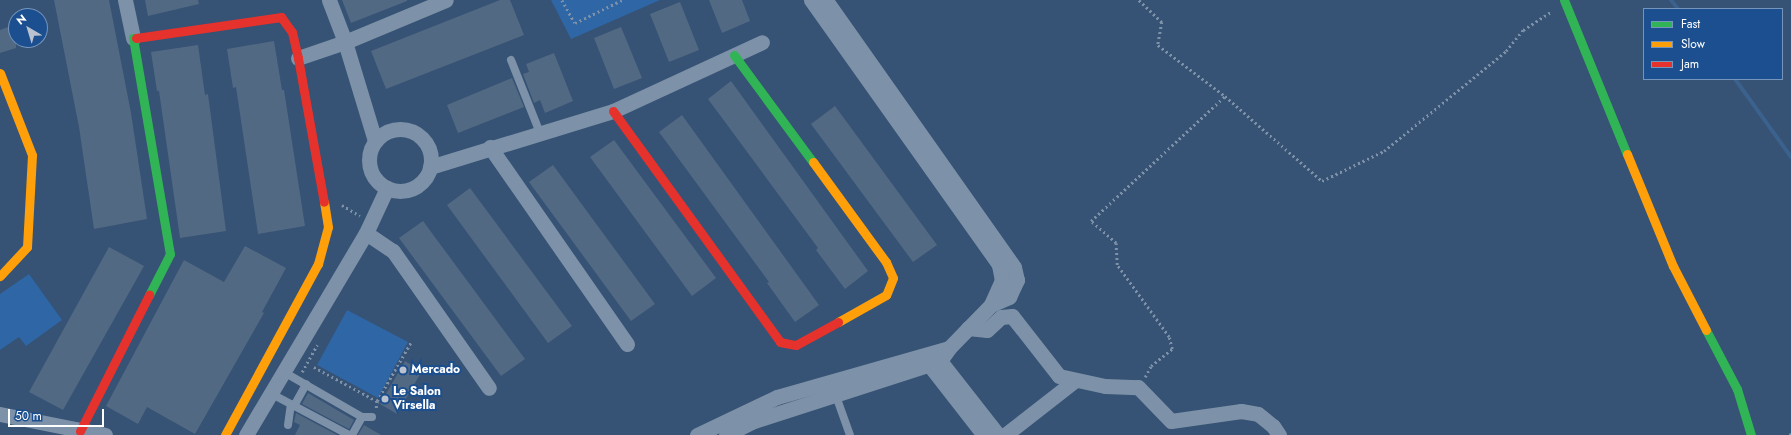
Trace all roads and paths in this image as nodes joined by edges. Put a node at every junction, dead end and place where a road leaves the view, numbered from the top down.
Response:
1 (125, 0) edge
2 (329, 0) edge
3 (446, 0) edge
4 (562, 0) edge
5 (622, 0) edge
6 (812, 0) edge
7 (826, 0) edge
8 (1138, 0) edge
9 (1564, 1) edge
10 (133, 38) junction
11 (345, 42) junction
12 (762, 42) dead end
13 (734, 55) junction
14 (298, 58) junction
15 (511, 60) dead end
16 (0, 72) edge
17 (1225, 96) junction
18 (613, 111) junction
19 (540, 133) junction
20 (375, 141) junction
21 (490, 147) junction
22 (430, 167) junction
23 (387, 188) junction
24 (366, 233) junction
25 (0, 276) edge
26 (991, 305) junction
27 (968, 328) junction
28 (411, 342) dead end
29 (627, 344) dead end
30 (949, 348) junction
31 (935, 364) junction
32 (314, 367) dead end
33 (282, 372) junction
34 (1074, 380) junction
35 (306, 384) junction
36 (1138, 387) junction
37 (489, 388) dead end
38 (270, 393) junction
39 (836, 396) junction
40 (377, 402) junction
41 (293, 405) junction
42 (0, 414) edge
43 (362, 417) junction
44 (372, 417) joint
45 (288, 425) dead end
46 (80, 431) junction
47 (105, 435) edge
48 (225, 435) edge
49 (246, 435) edge
50 (349, 435) edge
51 (352, 435) edge
52 (697, 435) edge
53 (726, 435) edge
54 (850, 435) edge
55 (984, 435) edge
56 (998, 435) edge
57 (1005, 435) edge
58 (1279, 435) edge
59 (1752, 435) edge

1 - 10 street
2 - 11 street
3 - 11 street
4 - 5 path
6 - 26 street
7 - 26 street
8 - 17 path
9 - 17 path
9 - 59 street
10 - 14 street
10 - 46 street
11 - 14 street
11 - 20 street
12 - 13 street
13 - 18 street
13 - 18 street
14 - 48 street
15 - 19 lane
16 - 25 street
17 - 36 path
18 - 19 street
19 - 21 street
20 - 22 street
20 - 23 street
21 - 22 street
21 - 29 street
22 - 23 street
23 - 24 street
24 - 33 street
24 - 37 street
26 - 27 street
27 - 30 street
27 - 34 street
28 - 40 path
30 - 31 street
30 - 52 street
31 - 39 street
31 - 55 street
31 - 56 street
32 - 40 path
33 - 35 lane
33 - 38 street
34 - 36 street
34 - 57 street
35 - 41 lane
35 - 43 lane
36 - 58 street
38 - 41 lane
38 - 49 street
39 - 53 street
39 - 54 lane
40 - 44 path
41 - 45 lane
41 - 50 lane
42 - 46 street
43 - 44 lane
43 - 51 lane
46 - 47 street

